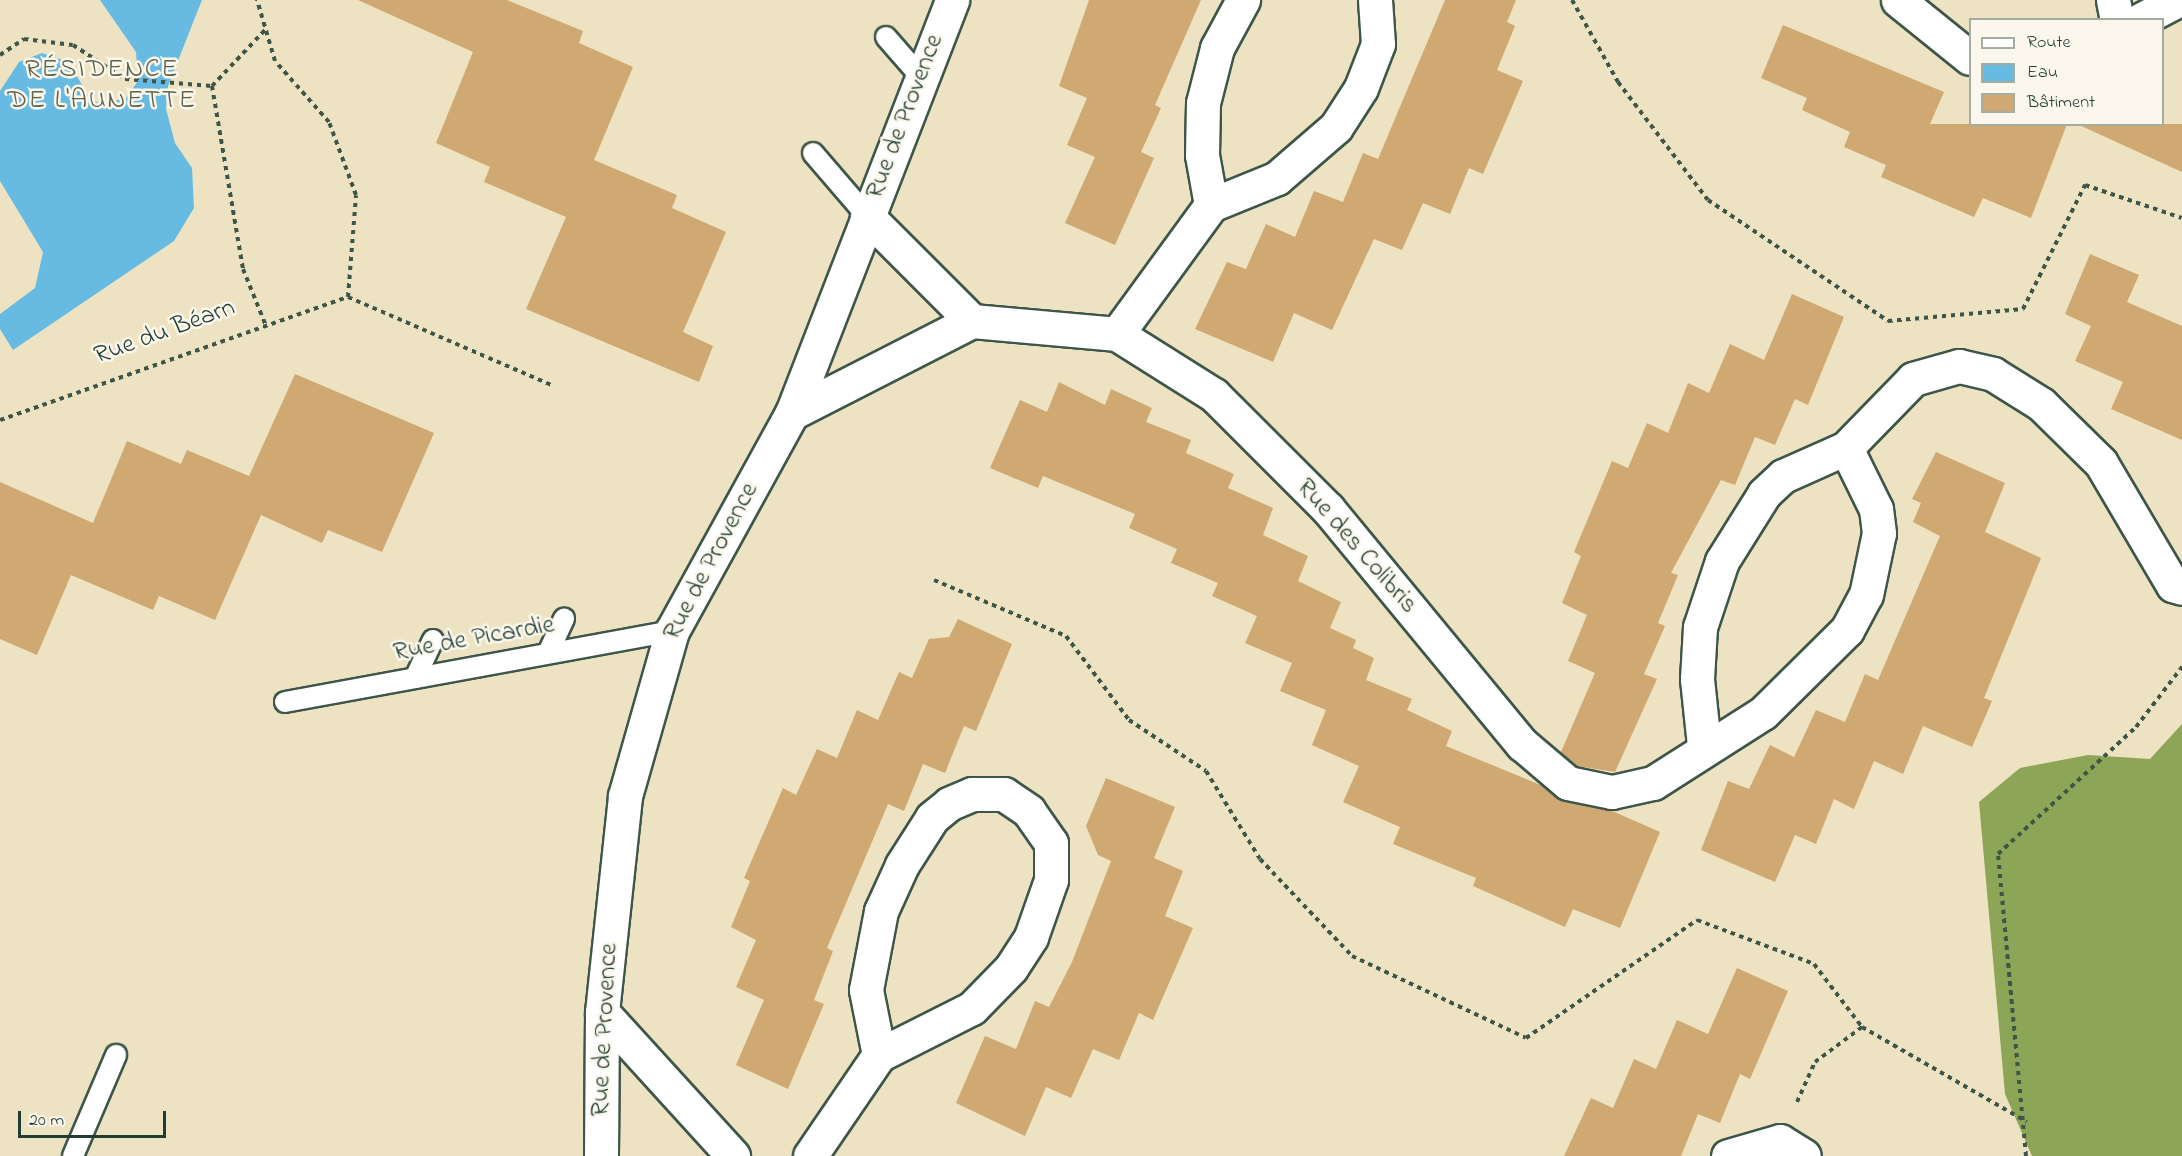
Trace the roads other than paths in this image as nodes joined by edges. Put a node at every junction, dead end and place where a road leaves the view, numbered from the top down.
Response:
1 (952, 0) edge
2 (1243, 0) edge
3 (1375, 0) edge
4 (1898, 0) edge
5 (2113, 0) edge
6 (2178, 0) edge
7 (2117, 18) edge
8 (2144, 18) edge
9 (886, 37) dead end
10 (1969, 56) edge
11 (920, 76) junction
12 (813, 153) dead end
13 (1211, 205) junction
14 (867, 216) junction
15 (972, 321) junction
16 (1117, 334) junction
17 (792, 413) junction
18 (1846, 448) junction
19 (2182, 588) edge
20 (564, 620) dead end
21 (672, 631) junction
22 (433, 639) dead end
23 (548, 653) junction
24 (415, 678) junction
25 (285, 702) dead end
26 (1704, 746) junction
27 (602, 1012) junction
28 (116, 1055) dead end
29 (879, 1055) junction
30 (1792, 1149) edge
31 (73, 1156) edge
32 (601, 1156) edge
33 (733, 1156) edge
34 (810, 1156) edge
35 (1728, 1156) edge

1 - 11 street, Rue de Provence
2 - 13 street
3 - 13 street
4 - 10 street
5 - 7 street
6 - 8 street
9 - 11 lane
11 - 14 street, Rue de Provence
12 - 14 lane
13 - 16 street
14 - 15 street
14 - 17 street, Rue de Provence
15 - 16 street, Rue des Colibris
15 - 17 street
16 - 26 street, Rue des Colibris
17 - 21 street, Rue de Provence
18 - 19 street
18 - 26 street
18 - 26 street, Rue des Colibris
20 - 23 lane
21 - 23 lane, Rue de Picardie
21 - 27 street, Rue de Provence
22 - 24 lane
23 - 24 lane, Rue de Picardie
24 - 25 lane, Rue de Picardie
27 - 32 street, Rue de Provence
27 - 33 street
28 - 31 lane
29 - 29 street
29 - 34 street
30 - 35 street

